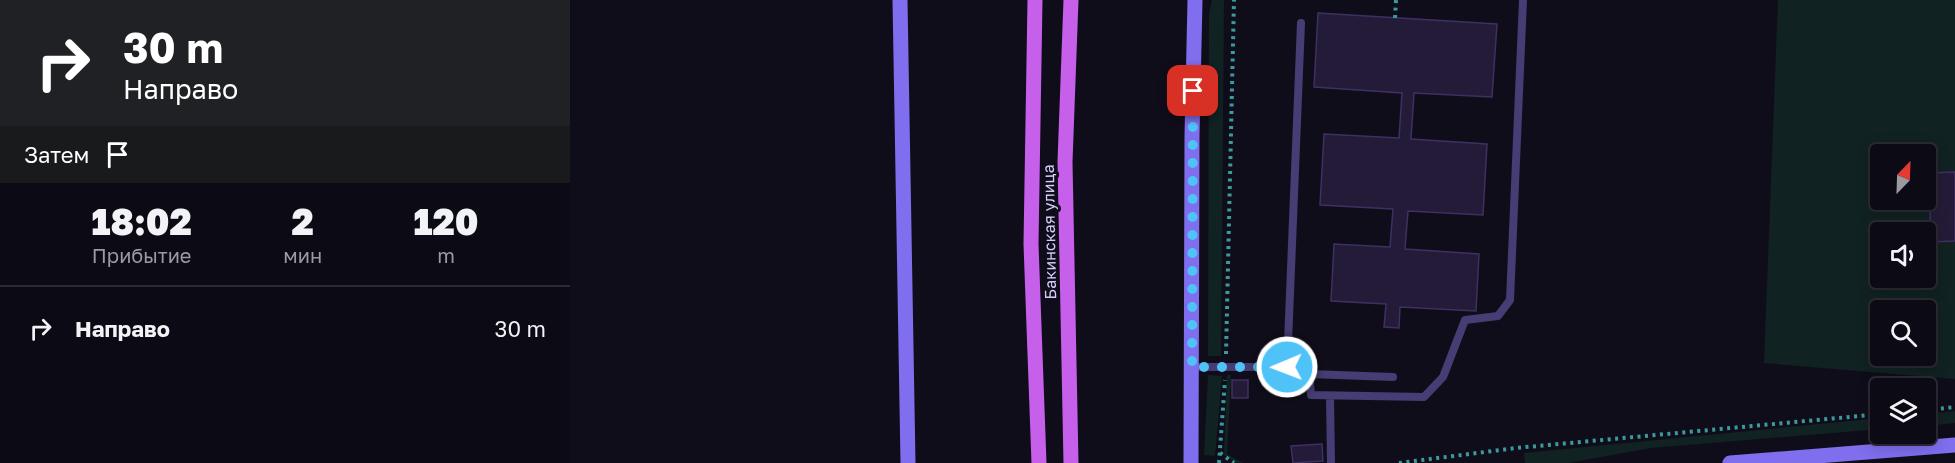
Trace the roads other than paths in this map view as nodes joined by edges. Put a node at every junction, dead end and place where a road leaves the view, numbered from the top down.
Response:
1 (900, 0) edge
2 (1071, 0) edge
3 (1078, 0) edge
4 (1195, 0) edge
5 (1523, 0) edge
6 (1033, 2) edge
7 (1070, 17) junction
8 (1301, 23) dead end
9 (1192, 367) junction
10 (1287, 367) junction
11 (1309, 374) junction
12 (1393, 377) dead end
13 (1330, 396) junction
14 (1955, 445) edge
15 (908, 463) edge
16 (1039, 463) edge
17 (1071, 463) edge
18 (1191, 463) edge
19 (1331, 463) edge
20 (1730, 463) edge

1 - 15 main road
2 - 7 main road, Бакинская улица
3 - 7 main road
4 - 9 main road
5 - 13 lane
6 - 16 main road, Бакинская улица
7 - 17 main road, Бакинская улица
8 - 10 lane
9 - 10 lane
9 - 18 main road
10 - 11 lane
11 - 12 lane
11 - 13 lane
13 - 19 lane
14 - 20 main road

